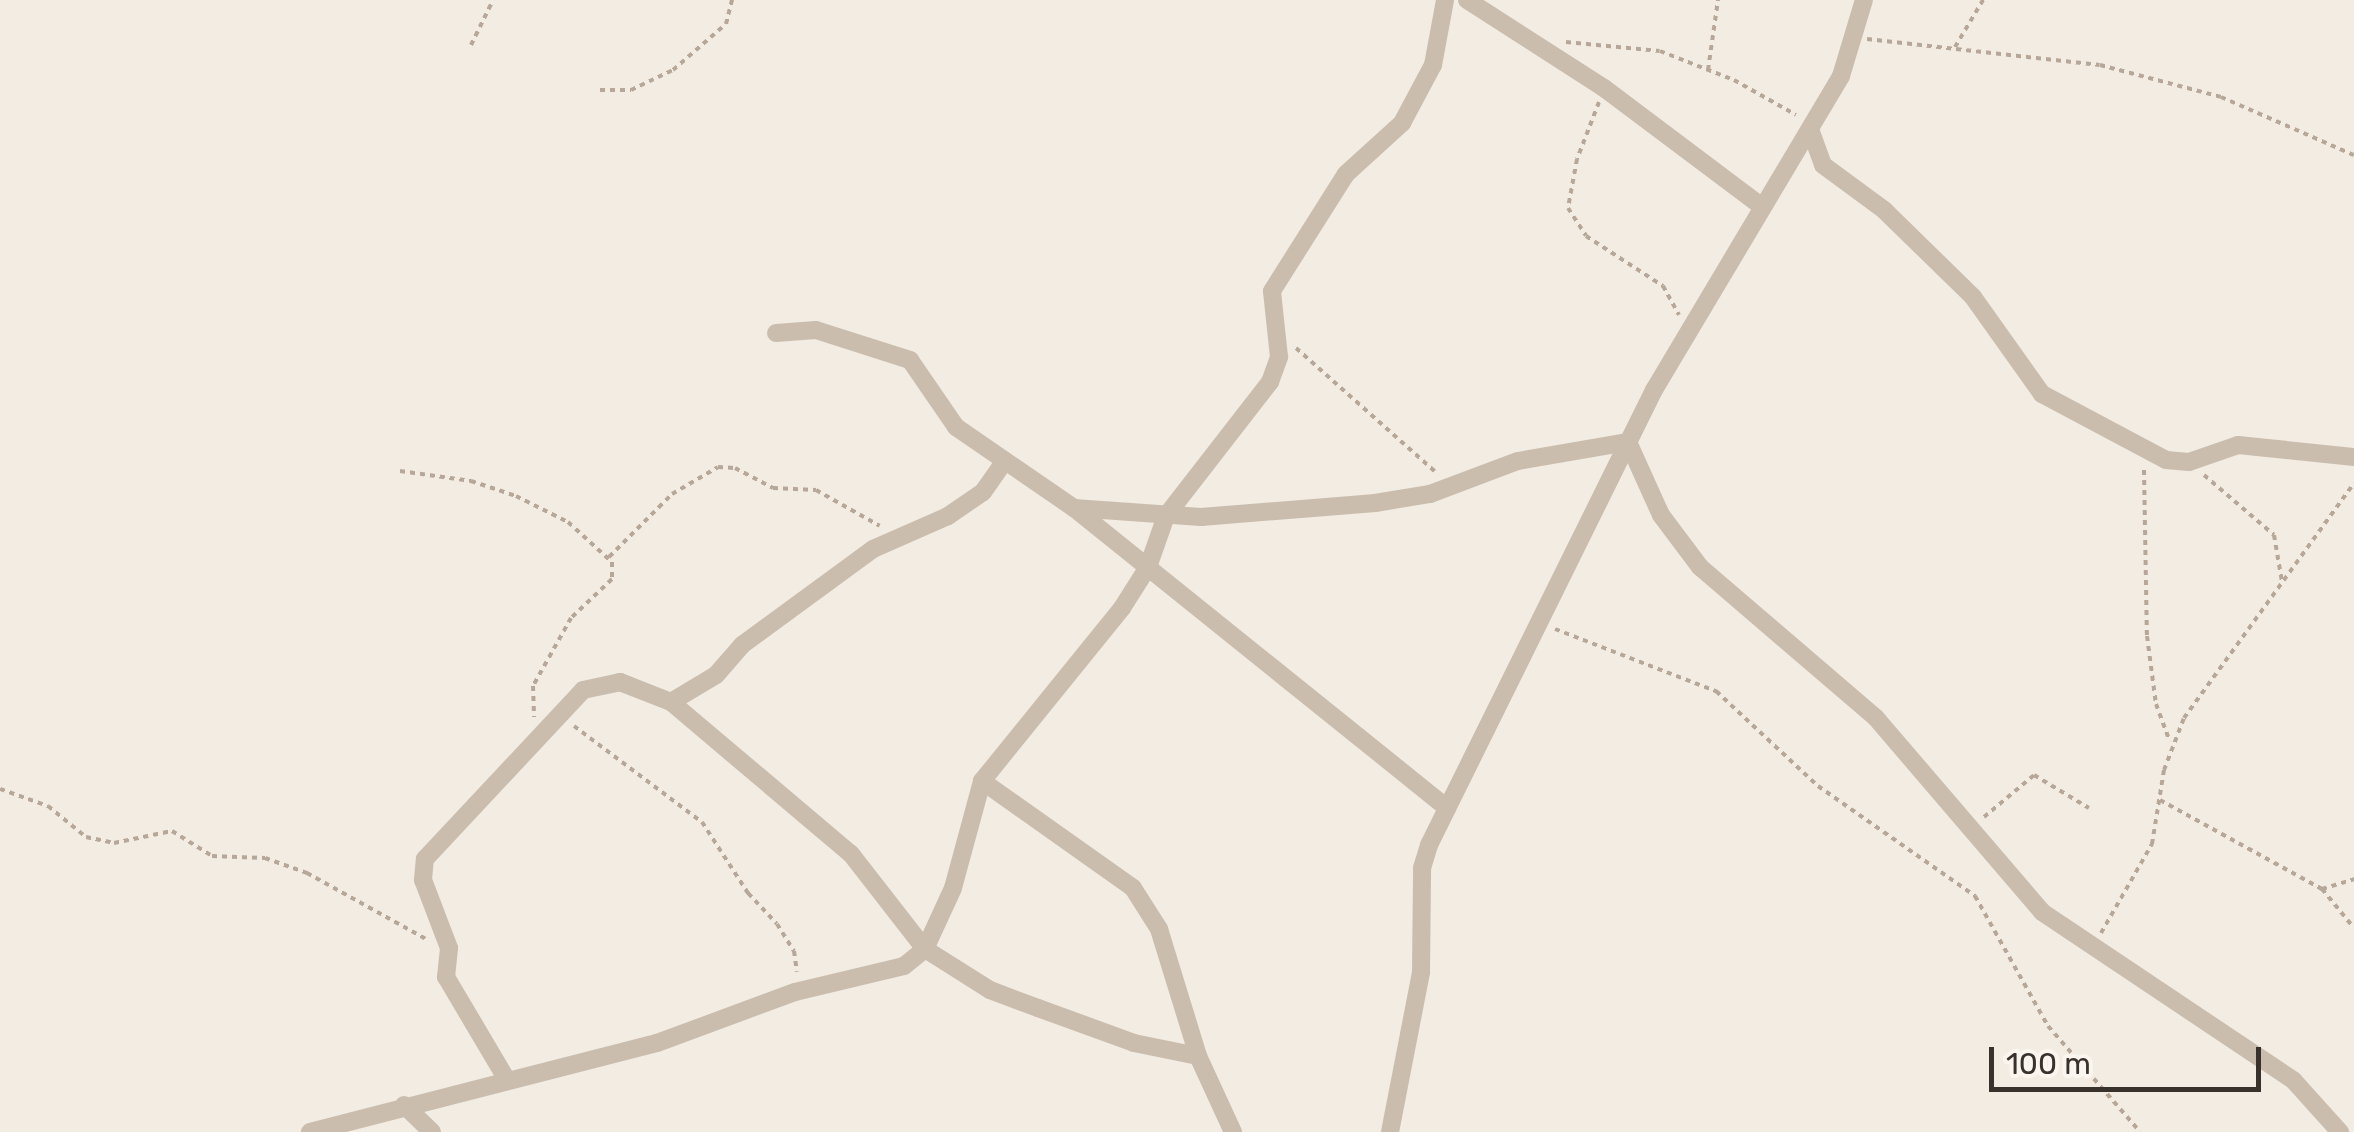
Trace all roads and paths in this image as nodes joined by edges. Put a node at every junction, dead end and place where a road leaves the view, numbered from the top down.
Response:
1 (493, 0) edge
2 (732, 0) edge
3 (1444, 0) edge
4 (1468, 0) edge
5 (1718, 0) edge
6 (1864, 0) edge
7 (1982, 0) edge
8 (1858, 38) junction
9 (470, 45) dead end
10 (1955, 47) junction
11 (1538, 51) junction
12 (1708, 70) junction
13 (1604, 88) junction
14 (600, 90) dead end
15 (1810, 129) junction
16 (2354, 156) edge
17 (1760, 205) junction
18 (1272, 330) junction
19 (776, 333) dead end
20 (1686, 340) junction
21 (1628, 442) junction
22 (2142, 450) junction
23 (2354, 458) edge
24 (1005, 461) junction
25 (2189, 462) junction
26 (400, 471) dead end
27 (2354, 483) edge
28 (1451, 486) junction
29 (1074, 508) junction
30 (1166, 516) junction
31 (903, 535) junction
32 (608, 557) junction
33 (1148, 567) junction
34 (2282, 583) junction
35 (1541, 624) junction
36 (671, 702) junction
37 (557, 716) junction
38 (540, 736) junction
39 (2171, 744) junction
40 (982, 781) junction
41 (0, 789) edge
42 (2160, 800) junction
43 (1447, 808) junction
44 (2089, 808) dead end
45 (1966, 825) junction
46 (2354, 879) edge
47 (2322, 890) junction
48 (2354, 928) edge
49 (2092, 946) junction
50 (449, 948) junction
51 (925, 950) junction
52 (795, 992) junction
53 (1198, 1056) junction
54 (507, 1080) junction
55 (404, 1105) junction
56 (310, 1132) edge
57 (432, 1132) edge
58 (1233, 1132) edge
59 (1390, 1132) edge
60 (2140, 1132) edge
61 (2340, 1132) edge

1 - 9 path
2 - 14 path
3 - 18 street
4 - 11 street
5 - 12 path
6 - 8 street
7 - 10 path
8 - 10 path
8 - 15 street
10 - 16 path
11 - 12 path
11 - 13 street
12 - 15 path
13 - 17 street
13 - 20 path
15 - 17 street
15 - 22 street
17 - 20 street
18 - 28 path
18 - 30 street
19 - 24 street
20 - 21 street
21 - 28 street
21 - 35 street
21 - 45 street
22 - 25 street
22 - 39 path
23 - 25 street
24 - 29 street
24 - 31 street
25 - 34 path
26 - 32 path
27 - 34 path
28 - 30 street
29 - 30 street
29 - 33 street
30 - 33 street
31 - 32 path
31 - 36 street
32 - 38 path
33 - 40 street
33 - 43 street
34 - 39 path
35 - 43 street
35 - 60 path
36 - 37 street
36 - 51 street
37 - 38 street
37 - 52 path
38 - 50 street
39 - 42 path
40 - 51 street
40 - 53 street
41 - 50 path
42 - 47 path
42 - 49 path
43 - 59 street
44 - 45 path
45 - 49 street
46 - 47 path
47 - 48 path
49 - 61 street
50 - 54 street
51 - 52 street
51 - 53 street
52 - 54 street
53 - 58 street
54 - 55 street
55 - 56 street
55 - 57 street

